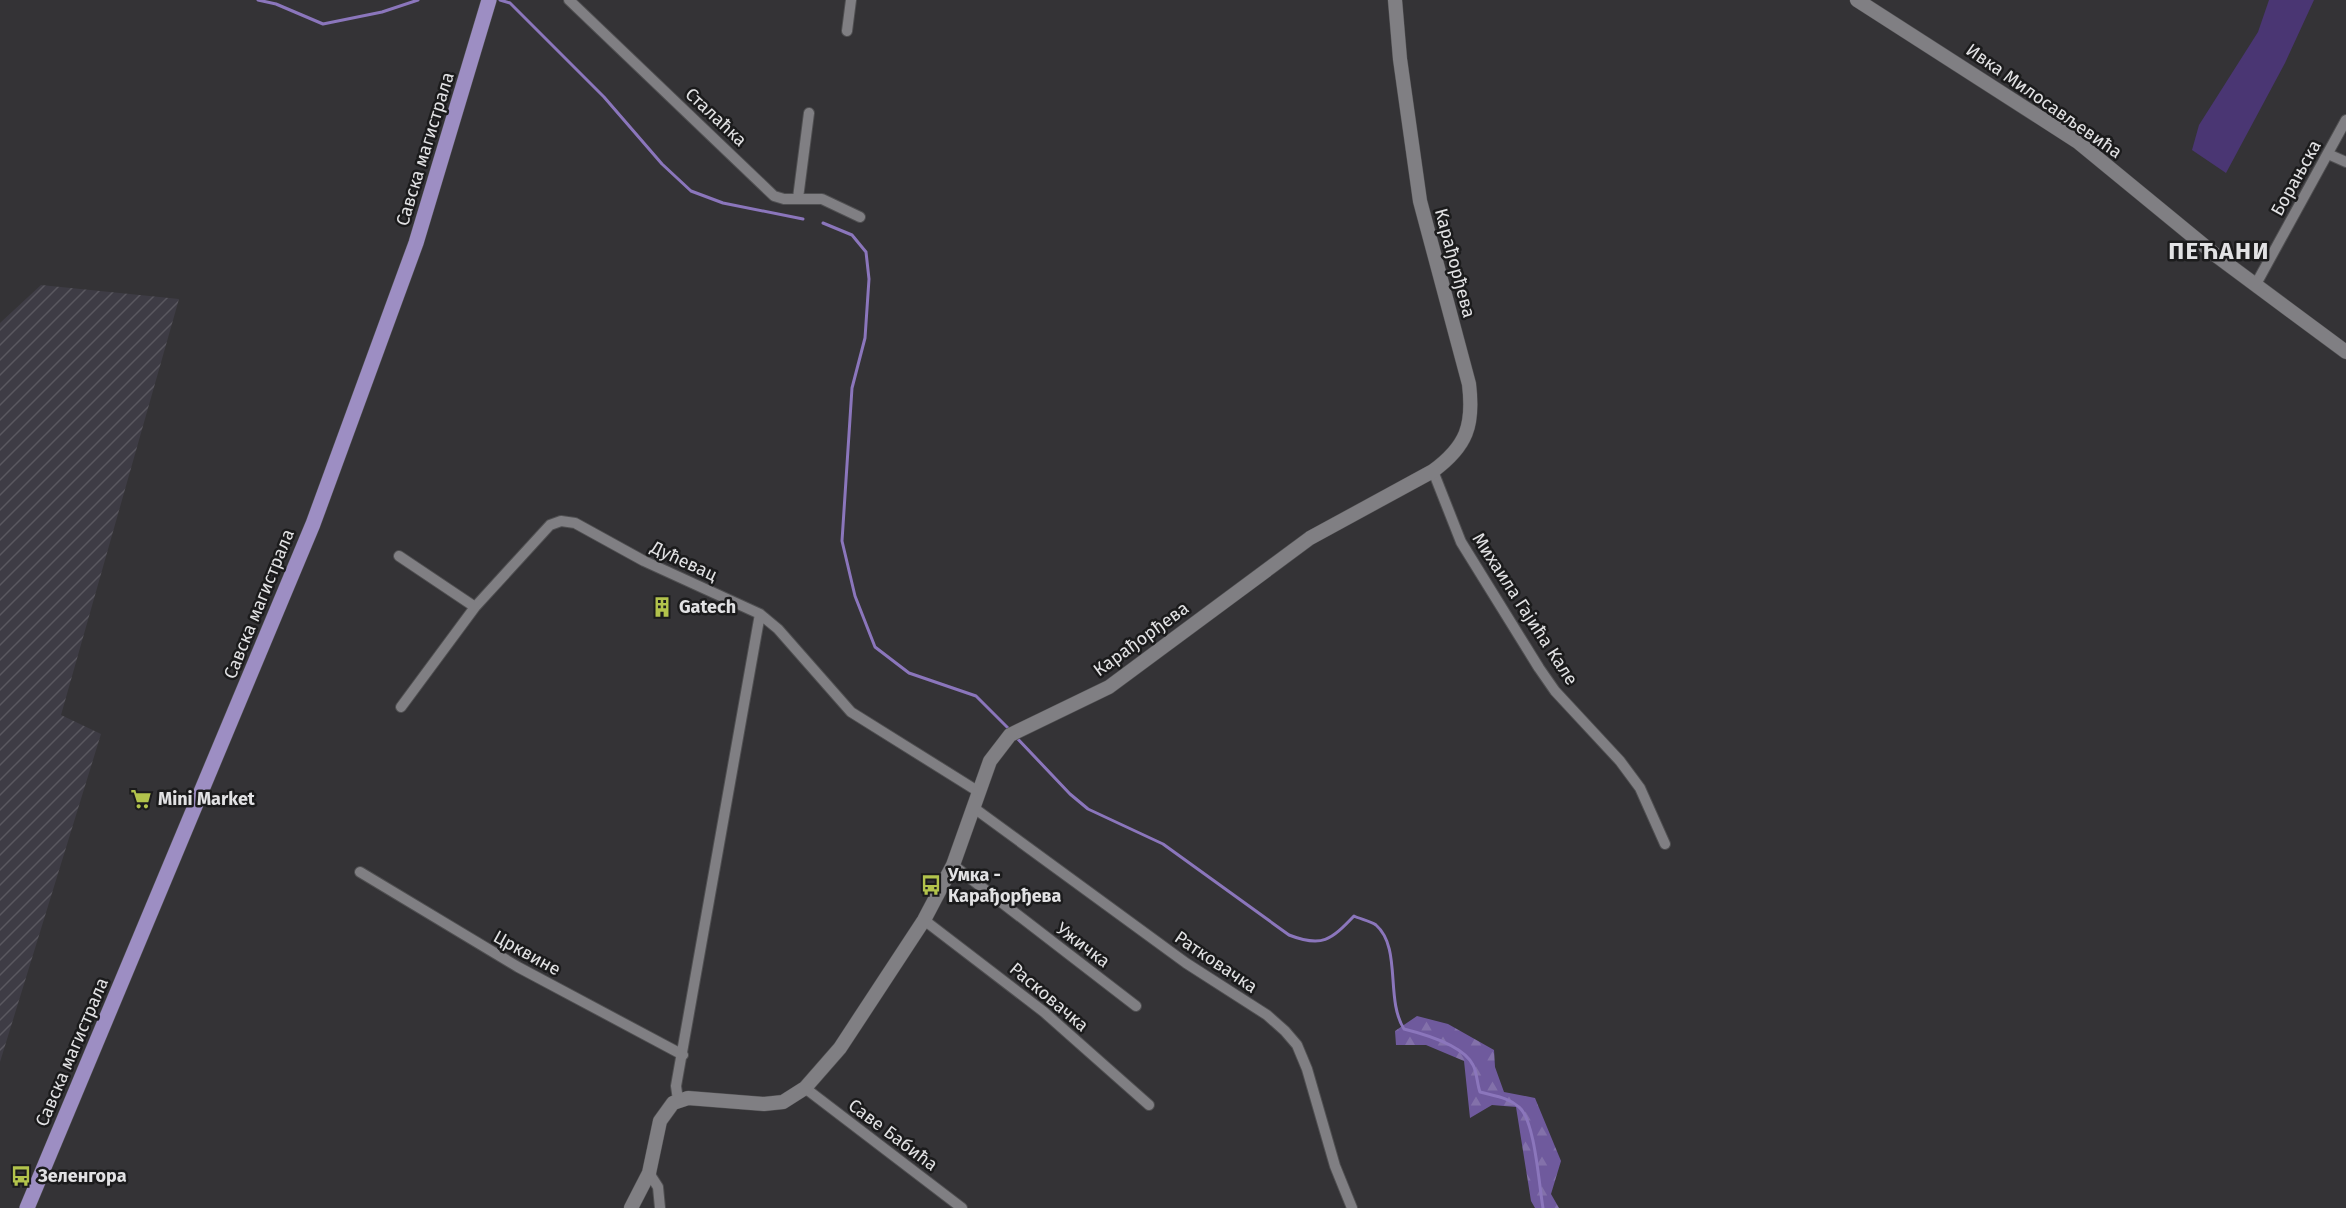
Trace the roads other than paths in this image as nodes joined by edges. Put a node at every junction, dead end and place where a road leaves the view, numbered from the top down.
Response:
1 (489, 0) edge
2 (569, 0) edge
3 (851, 0) edge
4 (1395, 0) edge
5 (1857, 0) edge
6 (846, 31) dead end
7 (810, 112) dead end
8 (2346, 120) edge
9 (2328, 154) junction
10 (2346, 162) edge
11 (798, 198) junction
12 (860, 217) dead end
13 (2256, 284) junction
14 (2346, 352) edge
15 (1433, 471) junction
16 (399, 556) dead end
17 (475, 607) junction
18 (760, 614) junction
19 (401, 707) dead end
20 (979, 792) junction
21 (974, 808) junction
22 (1665, 844) dead end
23 (953, 865) junction
24 (360, 872) dead end
25 (924, 920) junction
26 (1136, 1006) dead end
27 (683, 1055) junction
28 (805, 1088) junction
29 (678, 1100) junction
30 (1149, 1105) dead end
31 (649, 1173) junction
32 (27, 1208) edge
33 (631, 1208) edge
34 (660, 1208) edge
35 (962, 1208) edge
36 (1352, 1208) edge

1 - 32 main road, Савска магистрала
2 - 11 street, Сталаћка
3 - 6 street
4 - 15 street, Карађорђева
5 - 13 street, Ивка Милосављевића
7 - 11 street
8 - 9 street, Борањска
9 - 10 street
9 - 13 street, Борањска
11 - 12 street, Сталаћка
13 - 14 street, Ивка Милосављевића
15 - 20 street, Карађорђева
15 - 22 street, Михаила Гајића Кале
16 - 17 street
17 - 18 street, Дућевац
17 - 19 street, Дућевац
18 - 20 street, Дућевац
18 - 27 street
20 - 21 street, Карађорђева
21 - 23 street, Карађорђева
21 - 36 street, Ратковачка
23 - 25 street, Карађорђева
23 - 26 street, Ужичка
24 - 27 street, Црквине
25 - 28 street, Карађорђева
25 - 30 street, Расковачка
27 - 29 street
28 - 29 street, Карађорђева
28 - 35 street, Саве Бабића
29 - 31 street
31 - 33 street
31 - 34 street

